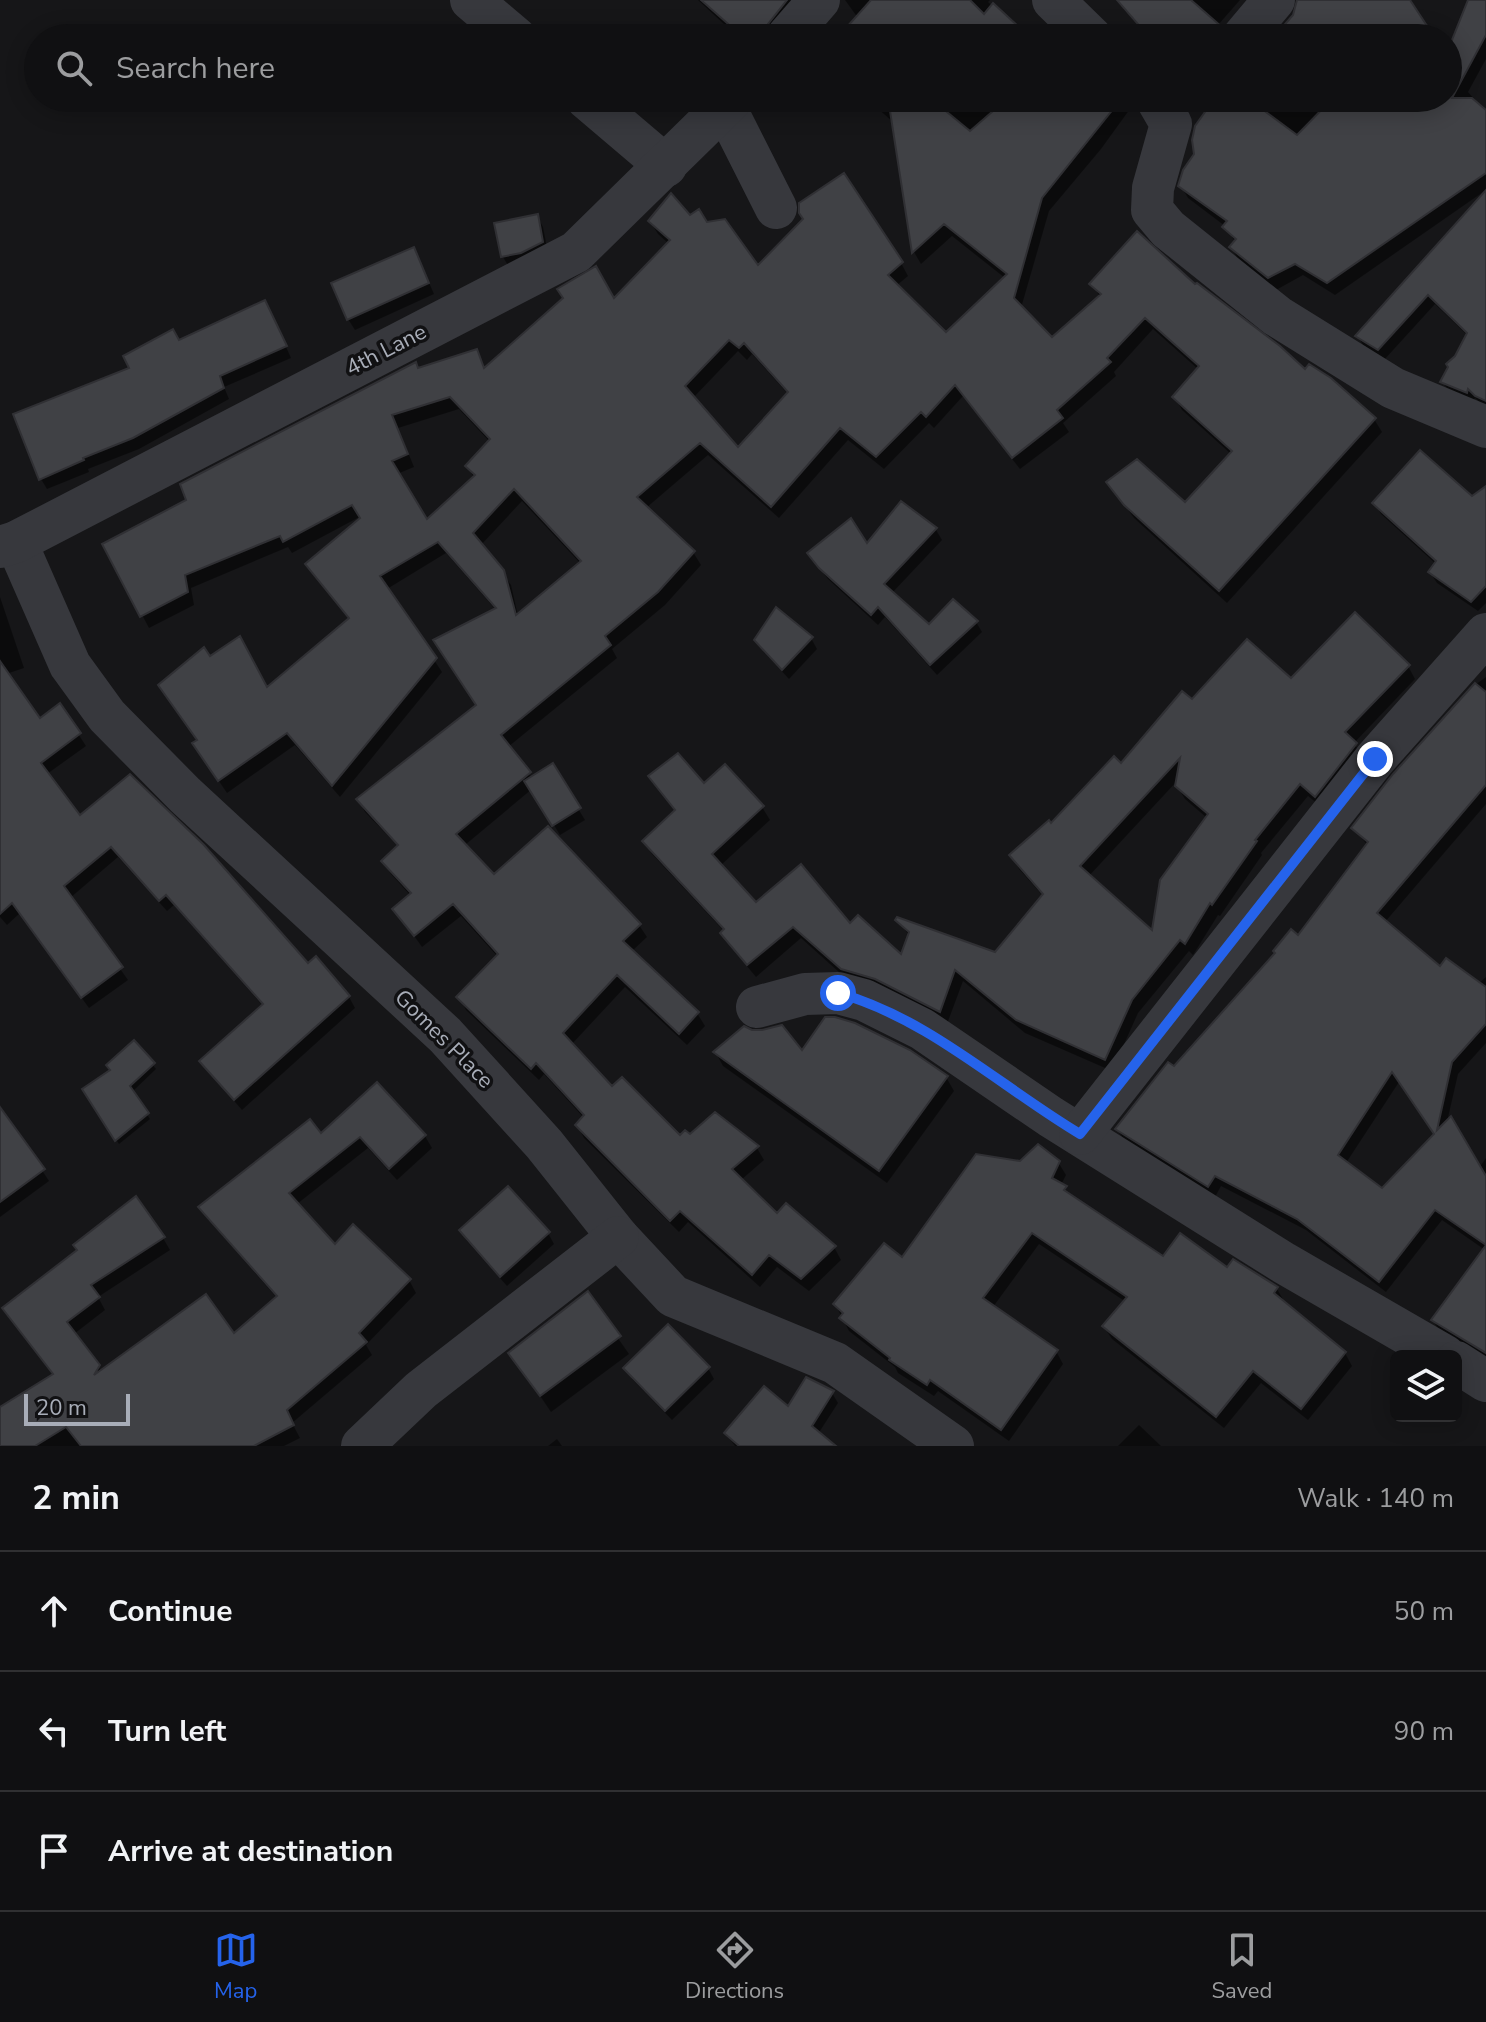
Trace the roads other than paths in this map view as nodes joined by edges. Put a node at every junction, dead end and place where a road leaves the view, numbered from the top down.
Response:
1 (471, 0) edge
2 (819, 0) edge
3 (1053, 0) edge
4 (1274, 0) edge
5 (499, 24) edge
6 (798, 24) edge
7 (1078, 24) edge
8 (1254, 24) edge
9 (602, 112) edge
10 (719, 112) edge
11 (733, 112) edge
12 (1172, 112) edge
13 (666, 166) junction
14 (776, 208) dead end
15 (1486, 427) edge
16 (8, 544) edge
17 (1486, 634) edge
18 (757, 1007) dead end
19 (1080, 1134) junction
20 (618, 1237) junction
21 (1435, 1350) edge
22 (1462, 1366) edge
23 (1486, 1381) edge
24 (362, 1446) edge
25 (953, 1446) edge

1 - 5 street
2 - 6 street
3 - 7 street
4 - 8 street
9 - 13 street
10 - 13 street, 4th Lane
11 - 14 street
12 - 15 street
13 - 16 street, 4th Lane
16 - 20 street, Gomes Place
17 - 19 street
18 - 19 street
19 - 21 street
20 - 24 street
20 - 25 street, Gomes Place
22 - 23 street

